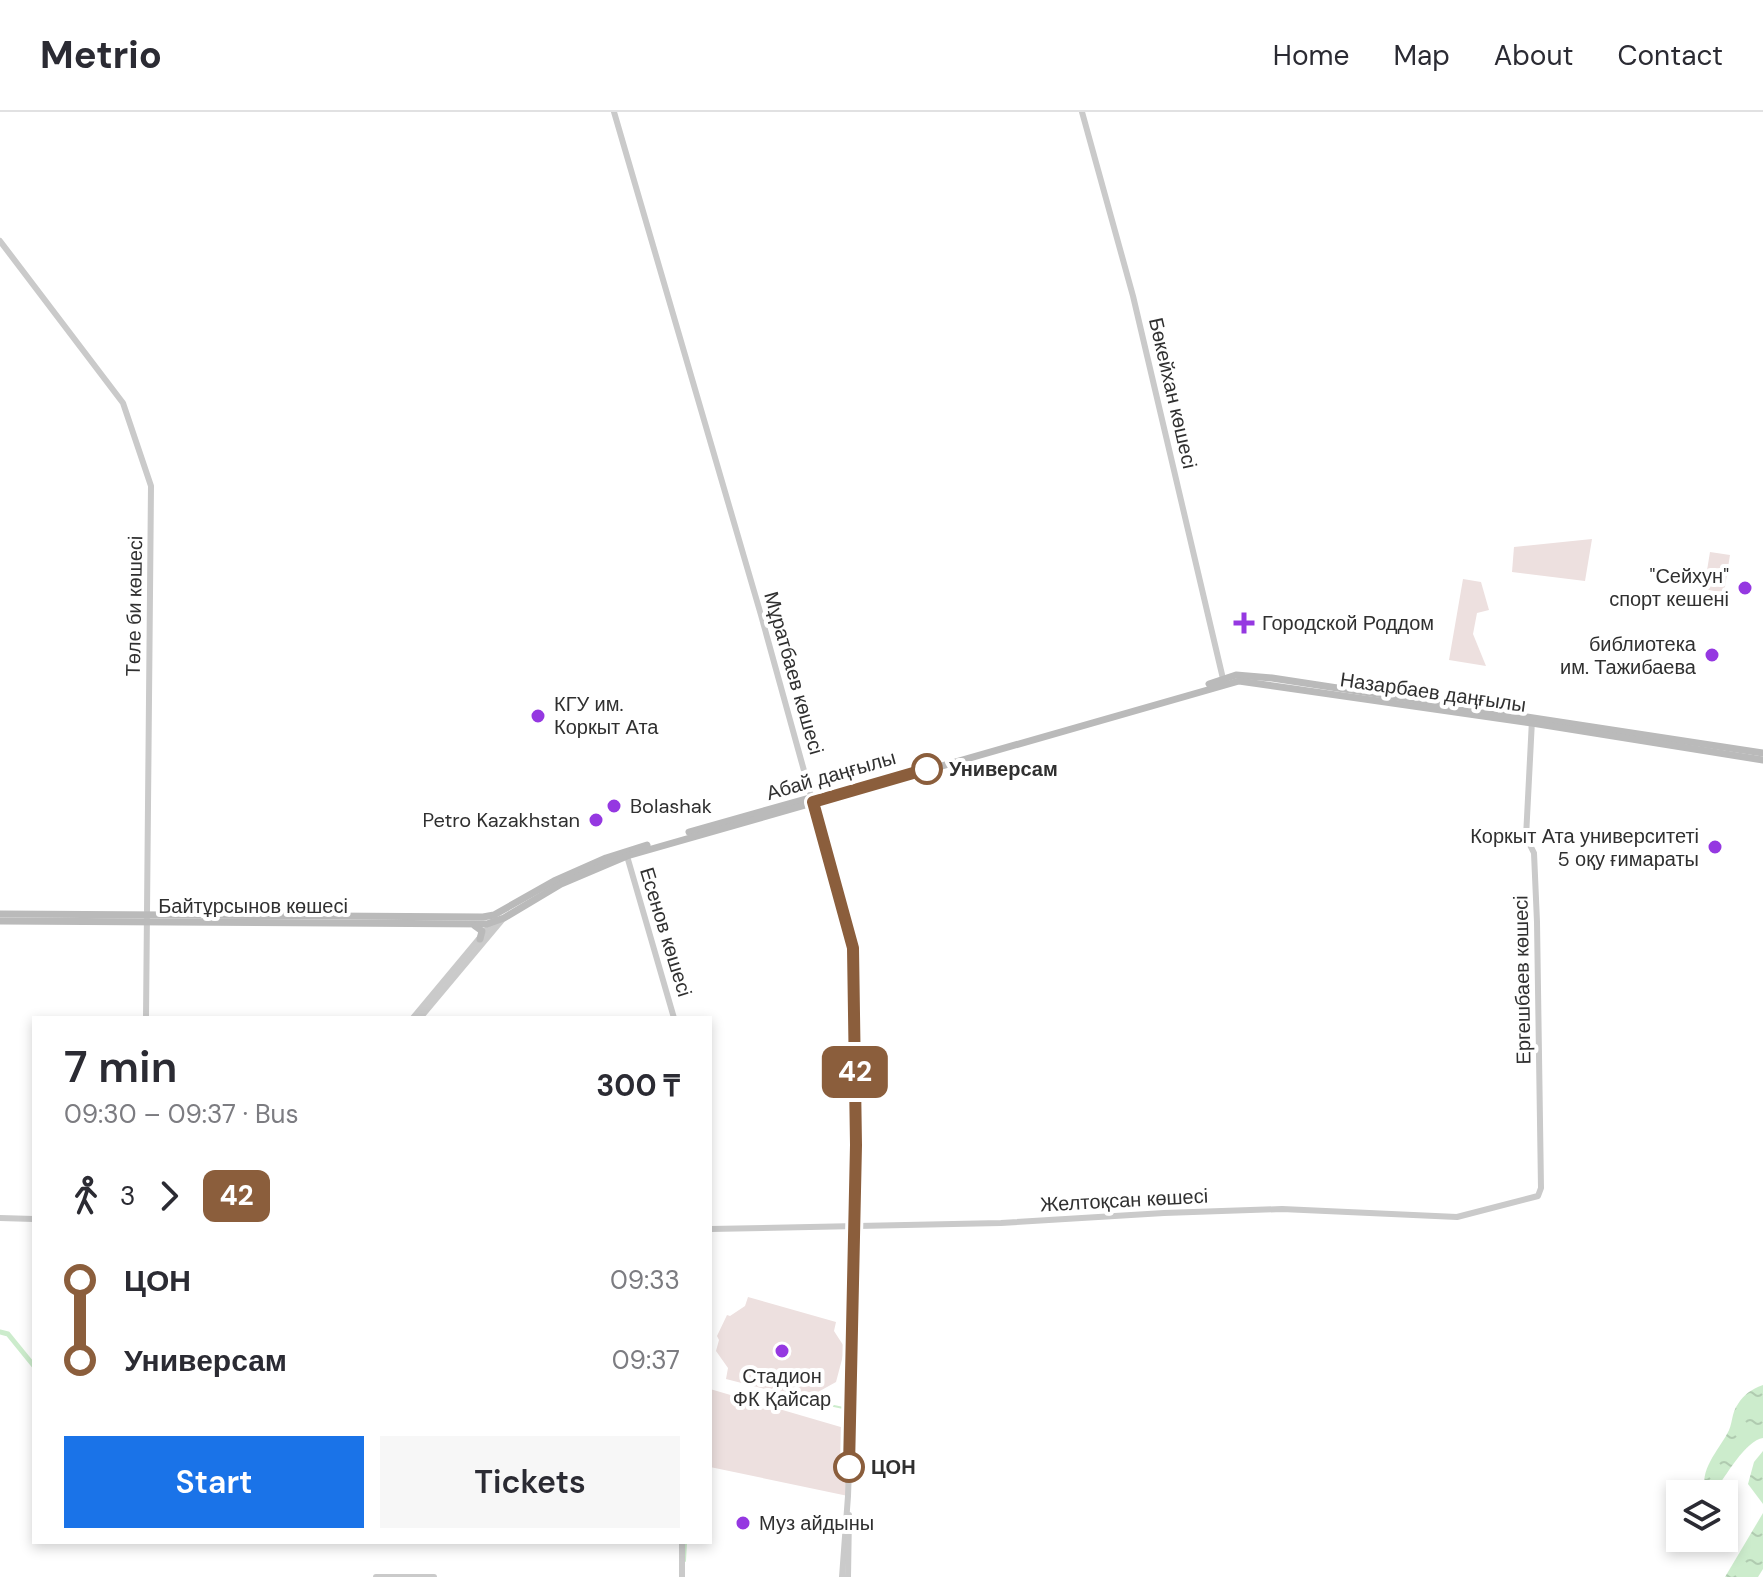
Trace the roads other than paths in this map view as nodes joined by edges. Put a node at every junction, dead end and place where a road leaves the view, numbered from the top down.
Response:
1 (614, 112) edge
2 (1082, 112) edge
3 (0, 241) edge
4 (1224, 682) junction
5 (1102, 719) joint
6 (1532, 720) junction
7 (1763, 753) edge
8 (1763, 760) edge
9 (812, 800) junction
10 (627, 856) junction
11 (559, 882) junction
12 (0, 914) edge
13 (503, 914) junction
14 (147, 919) junction
15 (0, 921) edge
16 (493, 922) junction
17 (469, 924) junction
18 (480, 939) junction
19 (146, 1016) edge
20 (415, 1016) edge
21 (422, 1016) edge
22 (673, 1016) edge
23 (1538, 1196) joint
24 (0, 1218) edge
25 (32, 1219) edge
26 (855, 1226) junction
27 (712, 1229) edge
28 (682, 1544) edge
29 (846, 1552) junction
30 (376, 1577) edge
31 (434, 1577) edge
32 (682, 1577) edge
33 (844, 1577) edge

1 - 9 street, Мұратбаев көшесі
2 - 4 street, Бөкейхан көшесі
3 - 14 street, Төле би көшесі
4 - 5 main road, Назарбаев даңғылы
4 - 6 main road, Назарбаев даңғылы
4 - 9 main road, Абай даңғылы
5 - 9 main road, Абай даңғылы
6 - 7 main road, Назарбаев даңғылы
6 - 8 main road, Назарбаев даңғылы
6 - 23 street, Ергешбаев көшесі
9 - 10 main road, Абай даңғылы
9 - 11 main road, Абай даңғылы
9 - 26 street, Мұратбаев көшесі
10 - 11 main road, Абай даңғылы
10 - 22 street, Есенов көшесі
11 - 13 main road, Абай даңғылы
12 - 14 main road, Байтұрсынов көшесі
13 - 14 main road, Байтұрсынов көшесі
13 - 16 main road, Байтұрсынов көшесі
13 - 21 street, Абай даңғылы
14 - 15 main road, Байтұрсынов көшесі
14 - 17 main road, Байтұрсынов көшесі
14 - 19 street, Төле би көшесі
16 - 17 main road, Байтұрсынов көшесі
16 - 18 street
17 - 18 main road
18 - 20 street
23 - 26 street, Желтоқсан көшесі
24 - 25 street
26 - 27 street, Желтоқсан көшесі
26 - 29 street, Мұратбаев көшесі
28 - 32 street
29 - 33 street
29 - 33 street
30 - 31 street

